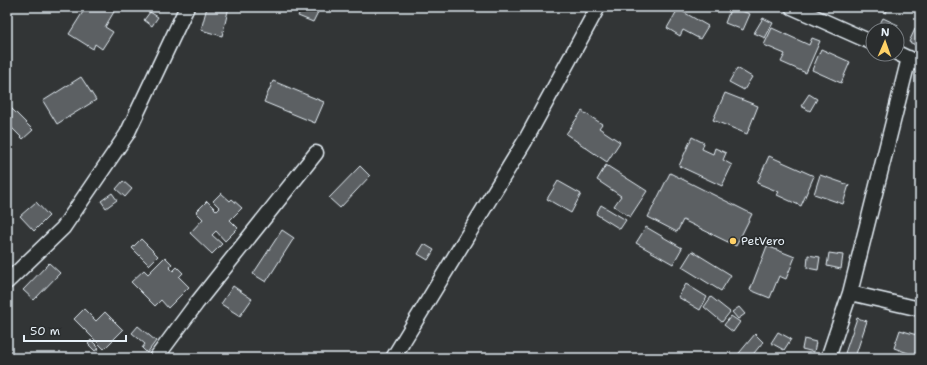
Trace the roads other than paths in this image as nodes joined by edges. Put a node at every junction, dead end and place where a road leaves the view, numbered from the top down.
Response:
1 (187, 7) edge
2 (598, 7) edge
3 (792, 7) edge
4 (865, 39) edge
5 (909, 58) edge
6 (316, 153) dead end
7 (7, 282) edge
8 (850, 293) junction
9 (920, 309) edge
10 (156, 358) edge
11 (393, 358) edge
12 (828, 358) edge

1 - 7 street
2 - 11 street
3 - 4 street
5 - 8 street
6 - 10 street
8 - 9 street
8 - 12 street

